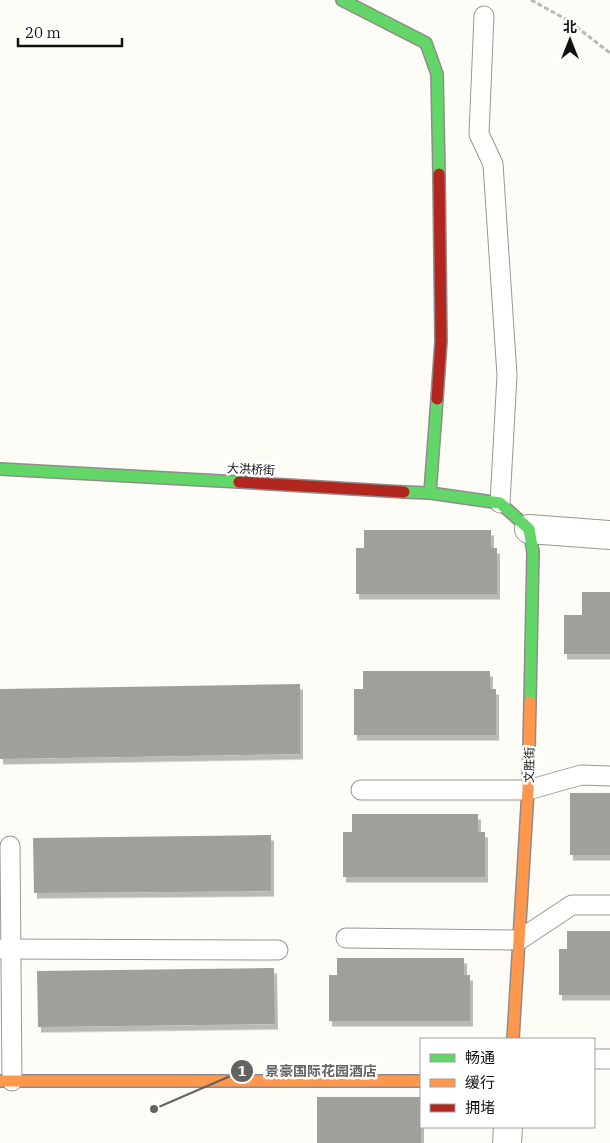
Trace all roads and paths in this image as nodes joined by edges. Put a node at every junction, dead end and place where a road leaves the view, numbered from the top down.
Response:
1 (342, 0) edge
2 (531, 0) edge
3 (484, 16) dead end
4 (610, 53) edge
5 (0, 469) edge
6 (430, 493) junction
7 (500, 504) junction
8 (529, 529) junction
9 (610, 535) edge
10 (610, 776) edge
11 (361, 790) dead end
12 (528, 790) junction
13 (10, 846) dead end
14 (610, 905) edge
15 (346, 938) dead end
16 (519, 940) junction
17 (6, 949) edge
18 (278, 950) dead end
19 (513, 1038) edge
20 (595, 1059) edge
21 (610, 1059) edge
22 (6, 1081) edge
23 (420, 1081) edge
24 (508, 1128) edge
25 (507, 1143) edge

1 - 6 street
2 - 4 path
3 - 7 lane
5 - 6 street, 大洪桥街
6 - 7 street, 大洪桥街
7 - 8 street
8 - 9 street
8 - 12 street, 文胜街
10 - 12 lane
11 - 12 lane
12 - 16 street, 文胜街
13 - 17 lane
14 - 16 lane
15 - 16 lane
16 - 19 street, 文胜街
17 - 18 lane
17 - 22 lane
20 - 21 lane
22 - 23 street
24 - 25 street

